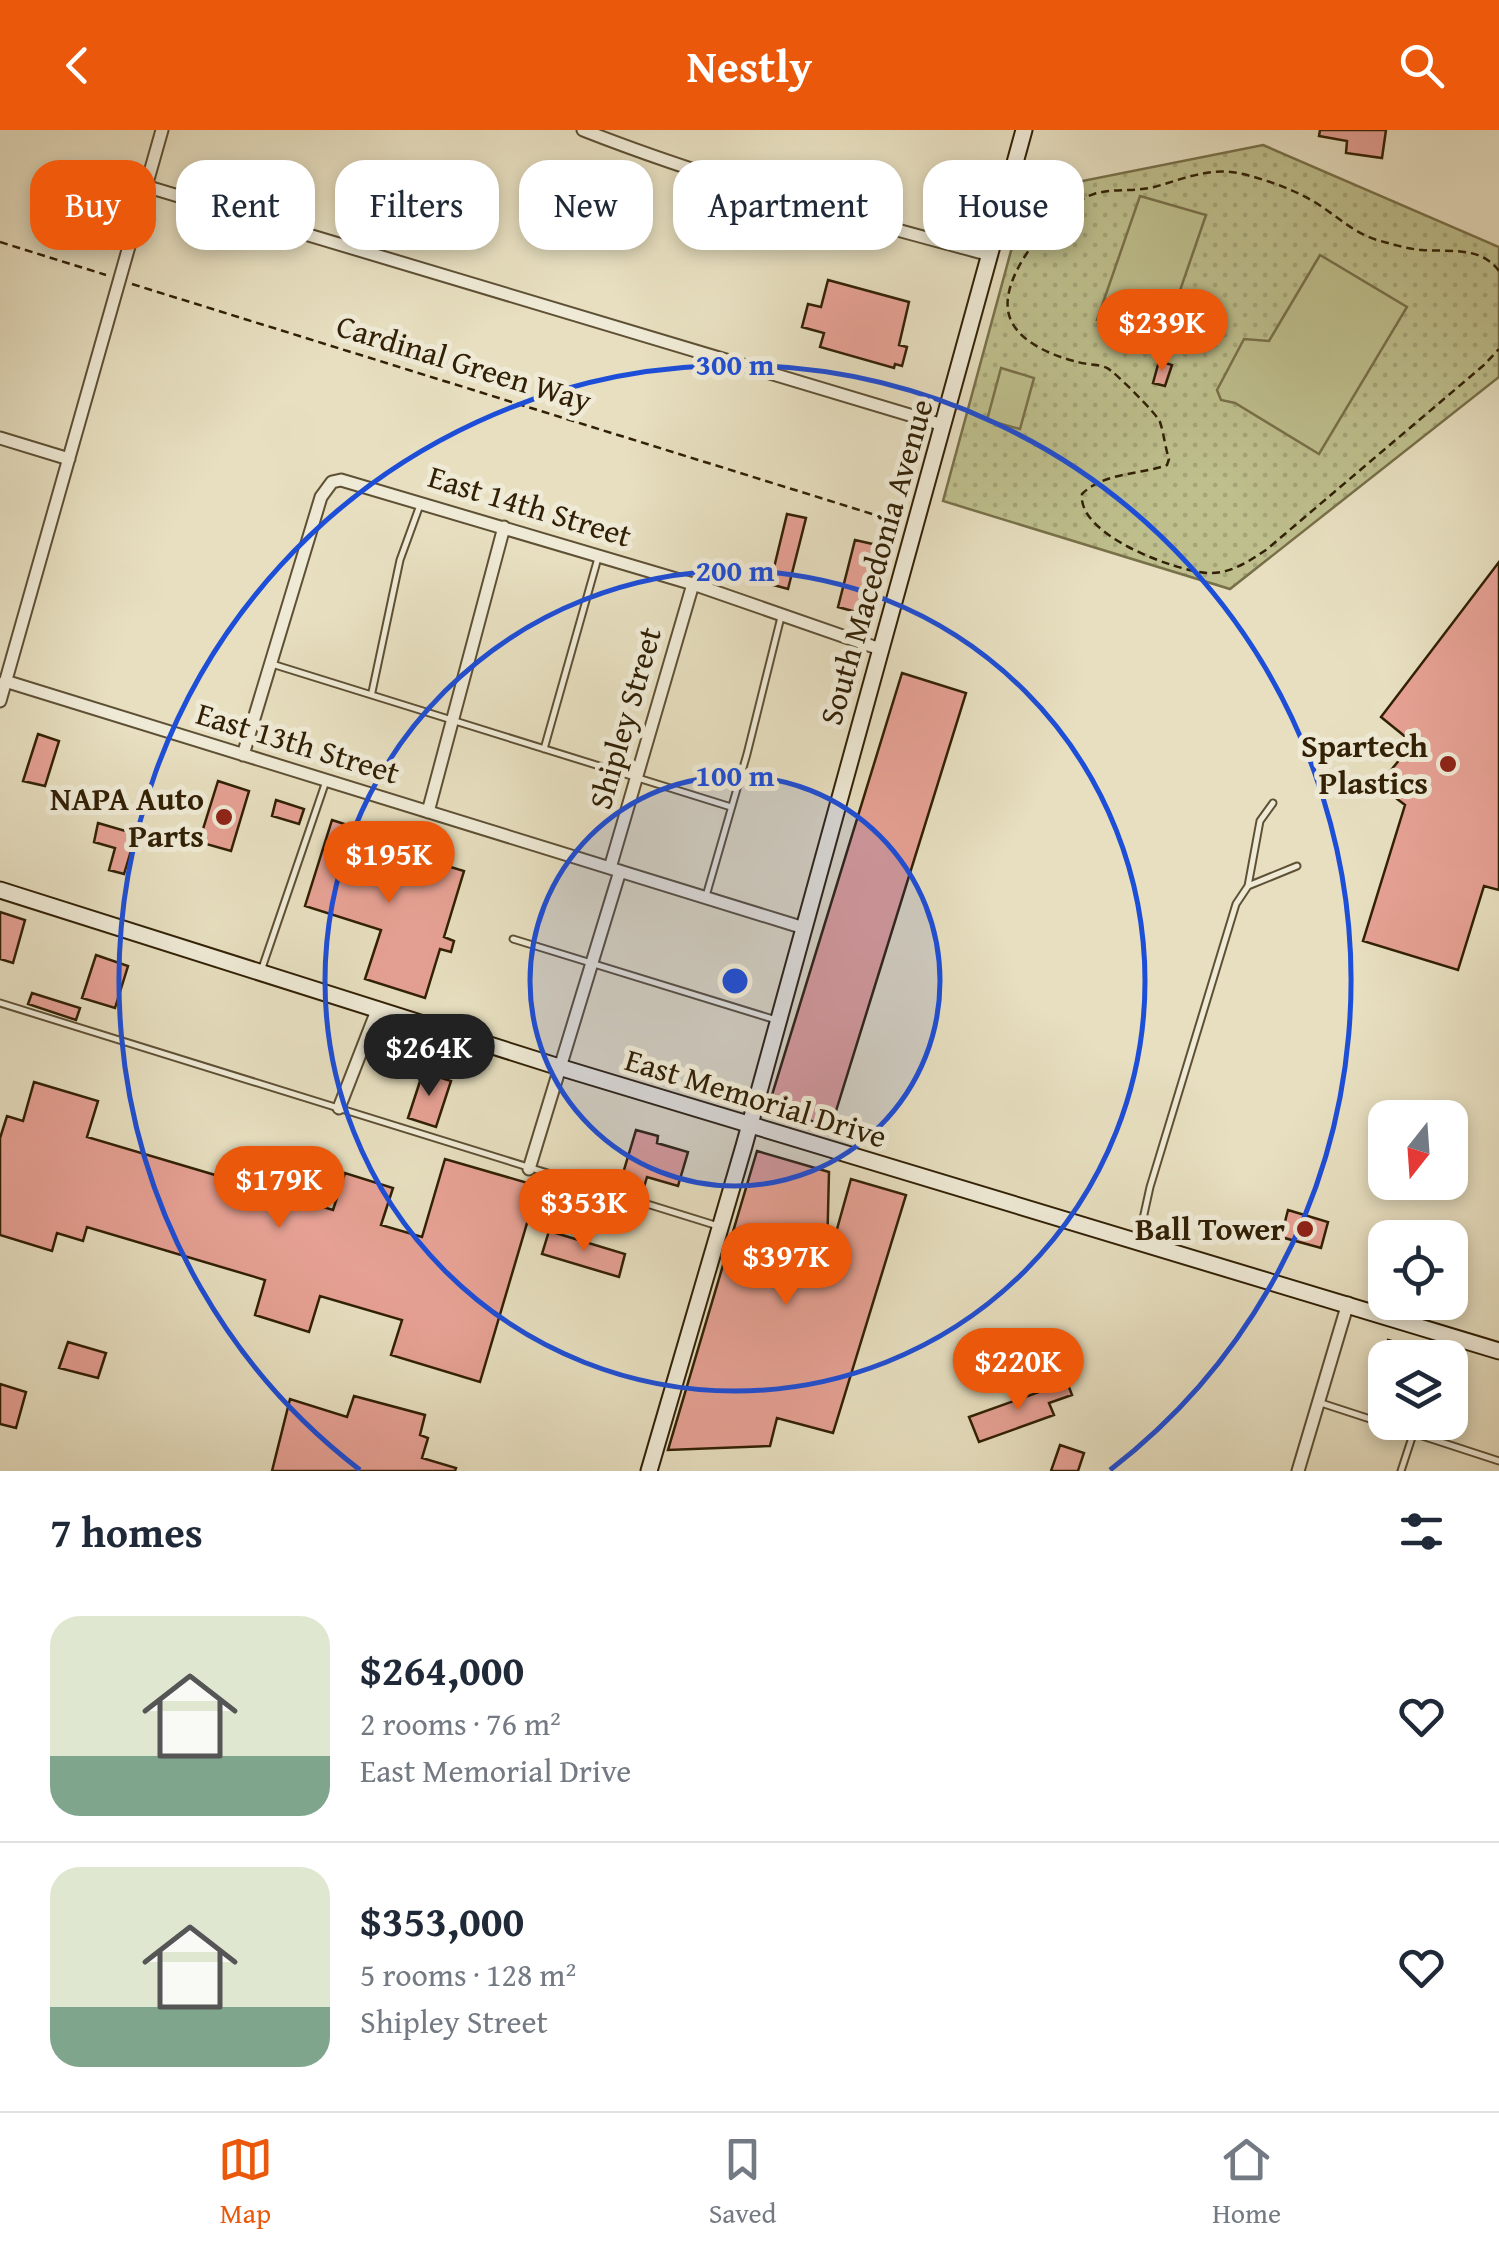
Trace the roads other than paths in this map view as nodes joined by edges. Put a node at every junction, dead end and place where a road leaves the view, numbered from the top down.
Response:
1 (162, 130) edge
2 (583, 130) edge
3 (1024, 130) edge
4 (153, 160) edge
5 (156, 189) edge
6 (127, 250) edge
7 (990, 255) junction
8 (943, 425) junction
9 (0, 438) edge
10 (69, 459) junction
11 (422, 502) junction
12 (504, 527) junction
13 (599, 556) junction
14 (692, 584) junction
15 (782, 614) junction
16 (880, 648) junction
17 (271, 664) junction
18 (5, 681) junction
19 (372, 693) junction
20 (0, 701) edge
21 (452, 722) junction
22 (544, 749) junction
23 (243, 755) junction
24 (636, 779) junction
25 (326, 781) junction
26 (1273, 802) dead end
27 (732, 807) junction
28 (428, 812) junction
29 (1297, 866) dead end
30 (615, 869) junction
31 (1248, 886) junction
32 (0, 890) edge
33 (705, 898) junction
34 (804, 928) junction
35 (513, 940) dead end
36 (591, 966) junction
37 (261, 971) junction
38 (0, 1002) edge
39 (378, 1008) junction
40 (778, 1021) junction
41 (560, 1067) junction
42 (339, 1108) junction
43 (750, 1125) junction
44 (529, 1169) junction
45 (721, 1227) junction
46 (1138, 1240) junction
47 (1348, 1303) junction
48 (1446, 1334) junction
49 (1444, 1340) edge
50 (1499, 1350) edge
51 (1318, 1402) junction
52 (1368, 1419) edge
53 (1411, 1440) edge
54 (1432, 1440) edge
55 (1499, 1461) edge
56 (649, 1471) edge
57 (1298, 1471) edge
58 (1401, 1471) edge

1 - 4 street
2 - 7 street
3 - 7 main road, South Macedonia Avenue
5 - 8 street
6 - 10 street
7 - 8 main road, South Macedonia Avenue
8 - 16 main road, South Macedonia Avenue
9 - 10 street
10 - 18 street
11 - 12 street, East 14th Street
11 - 17 street, East 14th Street
11 - 19 lane
12 - 13 street, East 14th Street
12 - 21 street
13 - 14 street, East 14th Street
13 - 22 lane
14 - 15 street, East 14th Street
14 - 24 street, Shipley Street
15 - 16 street, East 14th Street
15 - 27 lane
16 - 34 main road, South Macedonia Avenue
17 - 19 lane
17 - 23 street
18 - 20 street
18 - 23 street, East 13th Street
19 - 21 lane
21 - 22 lane
21 - 28 street
22 - 24 lane
23 - 25 street, East 13th Street
24 - 27 lane
24 - 30 street, Shipley Street
25 - 28 street, East 13th Street
25 - 37 lane
26 - 31 lane
27 - 33 lane
28 - 30 street, East 13th Street
29 - 31 lane
30 - 33 street, East 13th Street
30 - 36 street, Shipley Street
31 - 46 lane
32 - 37 main road, East Memorial Drive
33 - 34 street, East 13th Street
34 - 40 main road, South Macedonia Avenue
35 - 36 lane
36 - 40 lane
36 - 41 street, Shipley Street
37 - 39 main road, East Memorial Drive
38 - 42 lane
39 - 41 main road, East Memorial Drive
39 - 42 street
40 - 43 main road, South Macedonia Avenue
41 - 43 main road, East Memorial Drive
41 - 44 street, Shipley Street
42 - 44 lane
43 - 45 main road, South Macedonia Avenue
43 - 46 main road, East Memorial Drive
44 - 45 lane
45 - 56 main road, South Macedonia Avenue
46 - 47 main road, East Memorial Drive
47 - 48 main road, East Memorial Drive
47 - 51 street
48 - 49 lane
48 - 50 main road, East Memorial Drive
51 - 52 lane
51 - 57 street
53 - 58 lane
54 - 55 lane

